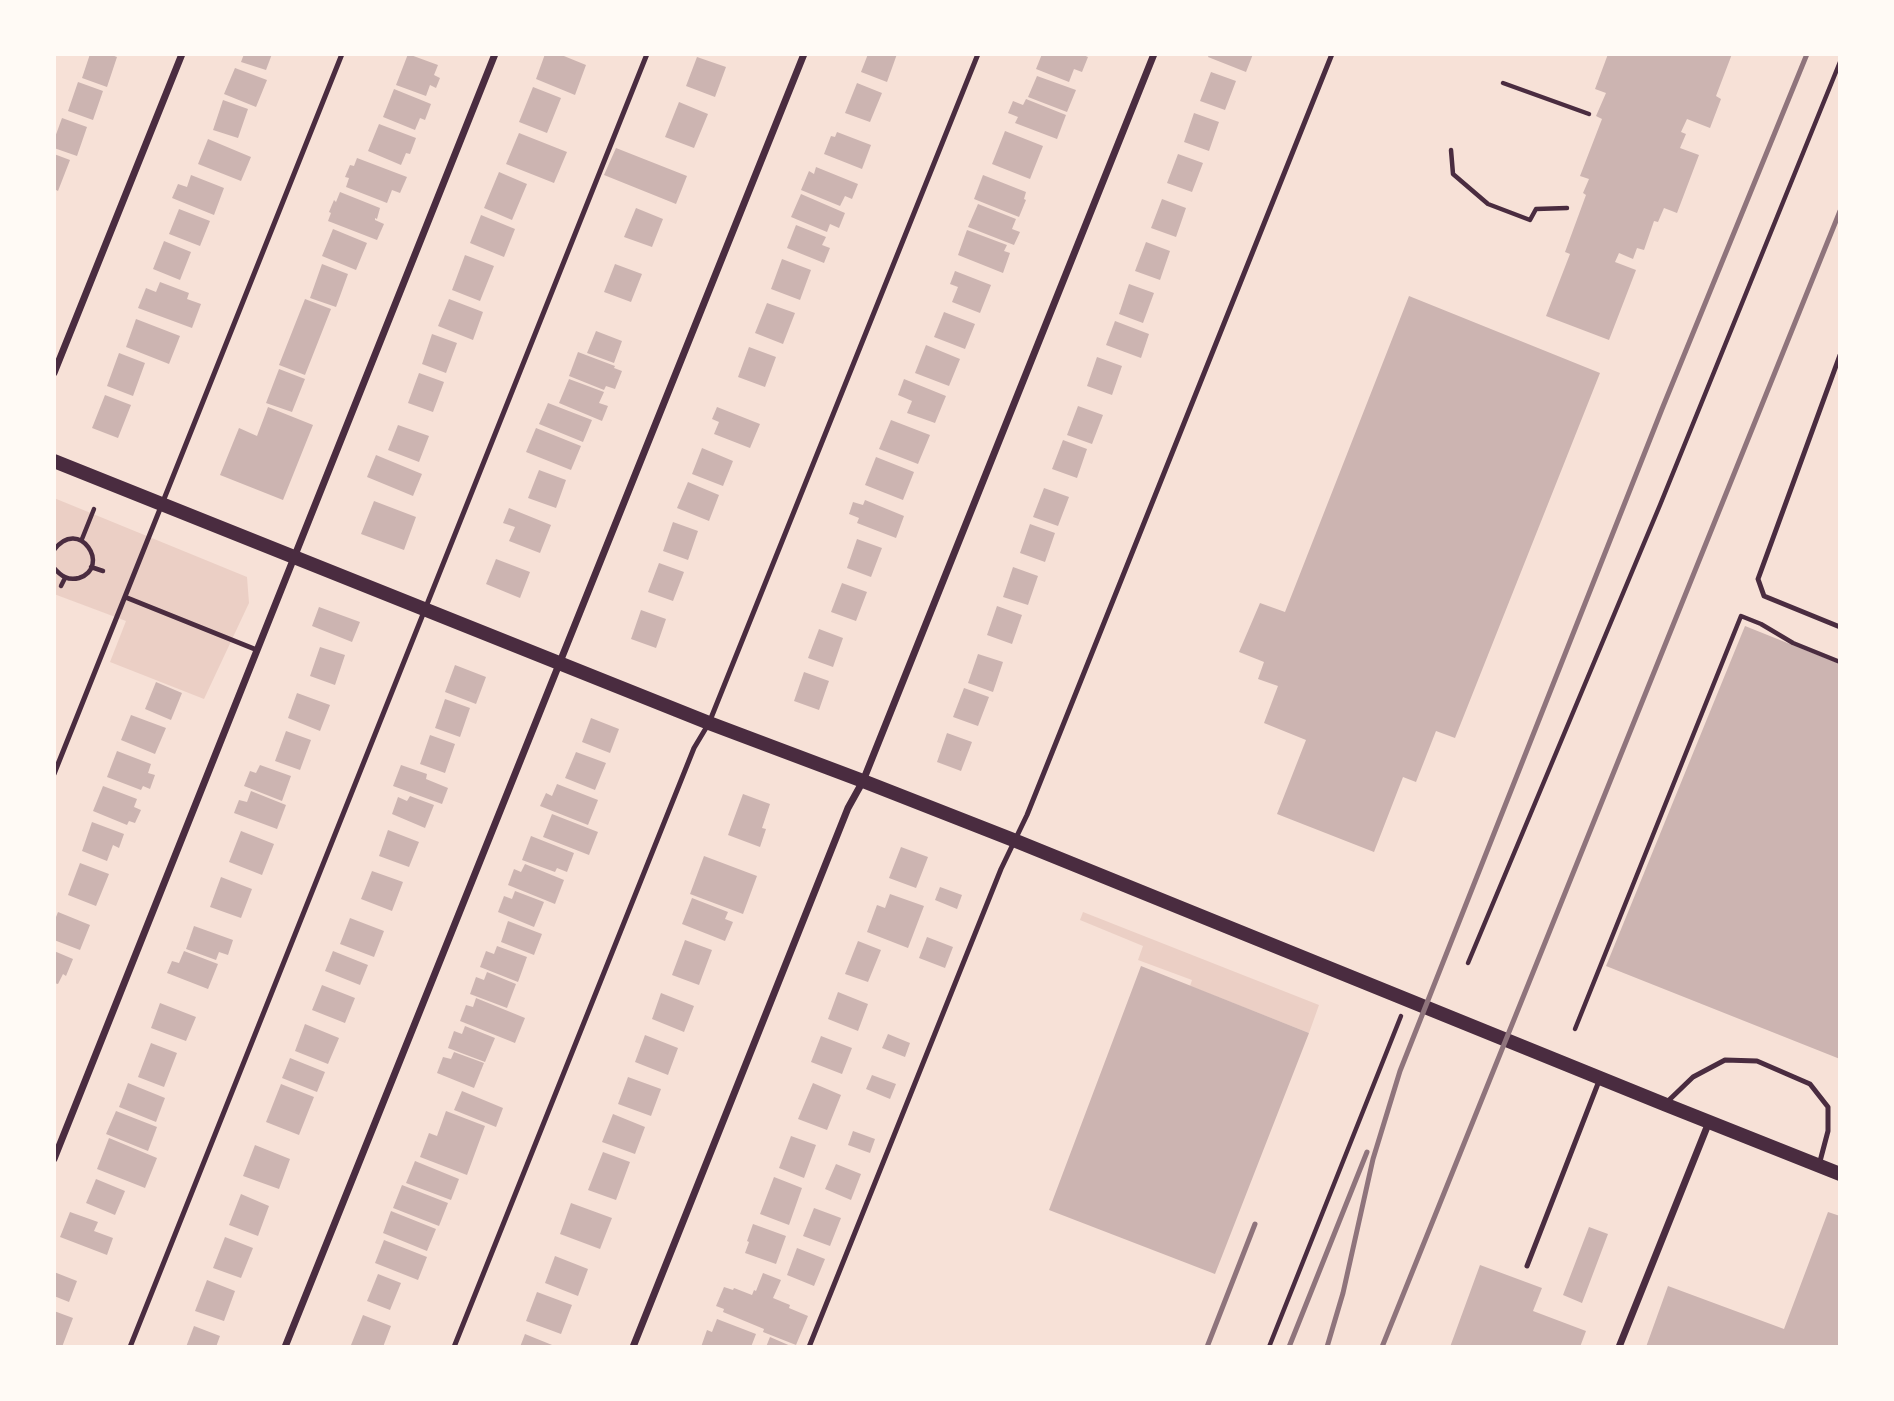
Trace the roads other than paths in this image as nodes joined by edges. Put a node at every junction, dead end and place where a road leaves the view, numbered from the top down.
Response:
1 (182, 54) edge
2 (342, 54) edge
3 (495, 54) edge
4 (648, 54) edge
5 (804, 54) edge
6 (978, 54) edge
7 (1154, 54) edge
8 (1332, 54) edge
9 (1840, 355) edge
10 (54, 373) edge
11 (54, 461) edge
12 (162, 505) junction
13 (295, 556) junction
14 (125, 597) junction
15 (425, 610) junction
16 (1840, 627) edge
17 (257, 650) junction
18 (560, 664) junction
19 (709, 723) junction
20 (54, 774) edge
21 (863, 780) junction
22 (1016, 841) junction
23 (1600, 1078) junction
24 (1664, 1104) junction
25 (1709, 1122) junction
26 (54, 1159) edge
27 (1819, 1165) junction
28 (1840, 1174) edge
29 (1527, 1266) dead end
30 (130, 1347) edge
31 (285, 1347) edge
32 (453, 1347) edge
33 (633, 1347) edge
34 (809, 1347) edge
35 (1619, 1347) edge

1 - 10 street
2 - 12 lane
3 - 13 street
4 - 15 lane
5 - 18 street
6 - 19 lane
7 - 21 street
8 - 22 lane
9 - 16 lane
11 - 12 main road
12 - 13 main road
12 - 14 lane
13 - 15 main road
13 - 17 street
14 - 17 lane
14 - 20 lane
15 - 18 main road
15 - 30 lane
17 - 26 street
18 - 19 main road
18 - 31 street
19 - 21 main road
19 - 32 lane
21 - 22 main road
21 - 33 street
22 - 23 main road
22 - 34 lane
23 - 24 main road
23 - 29 lane
24 - 25 main road
24 - 27 lane
25 - 27 main road
25 - 35 street
27 - 28 main road

